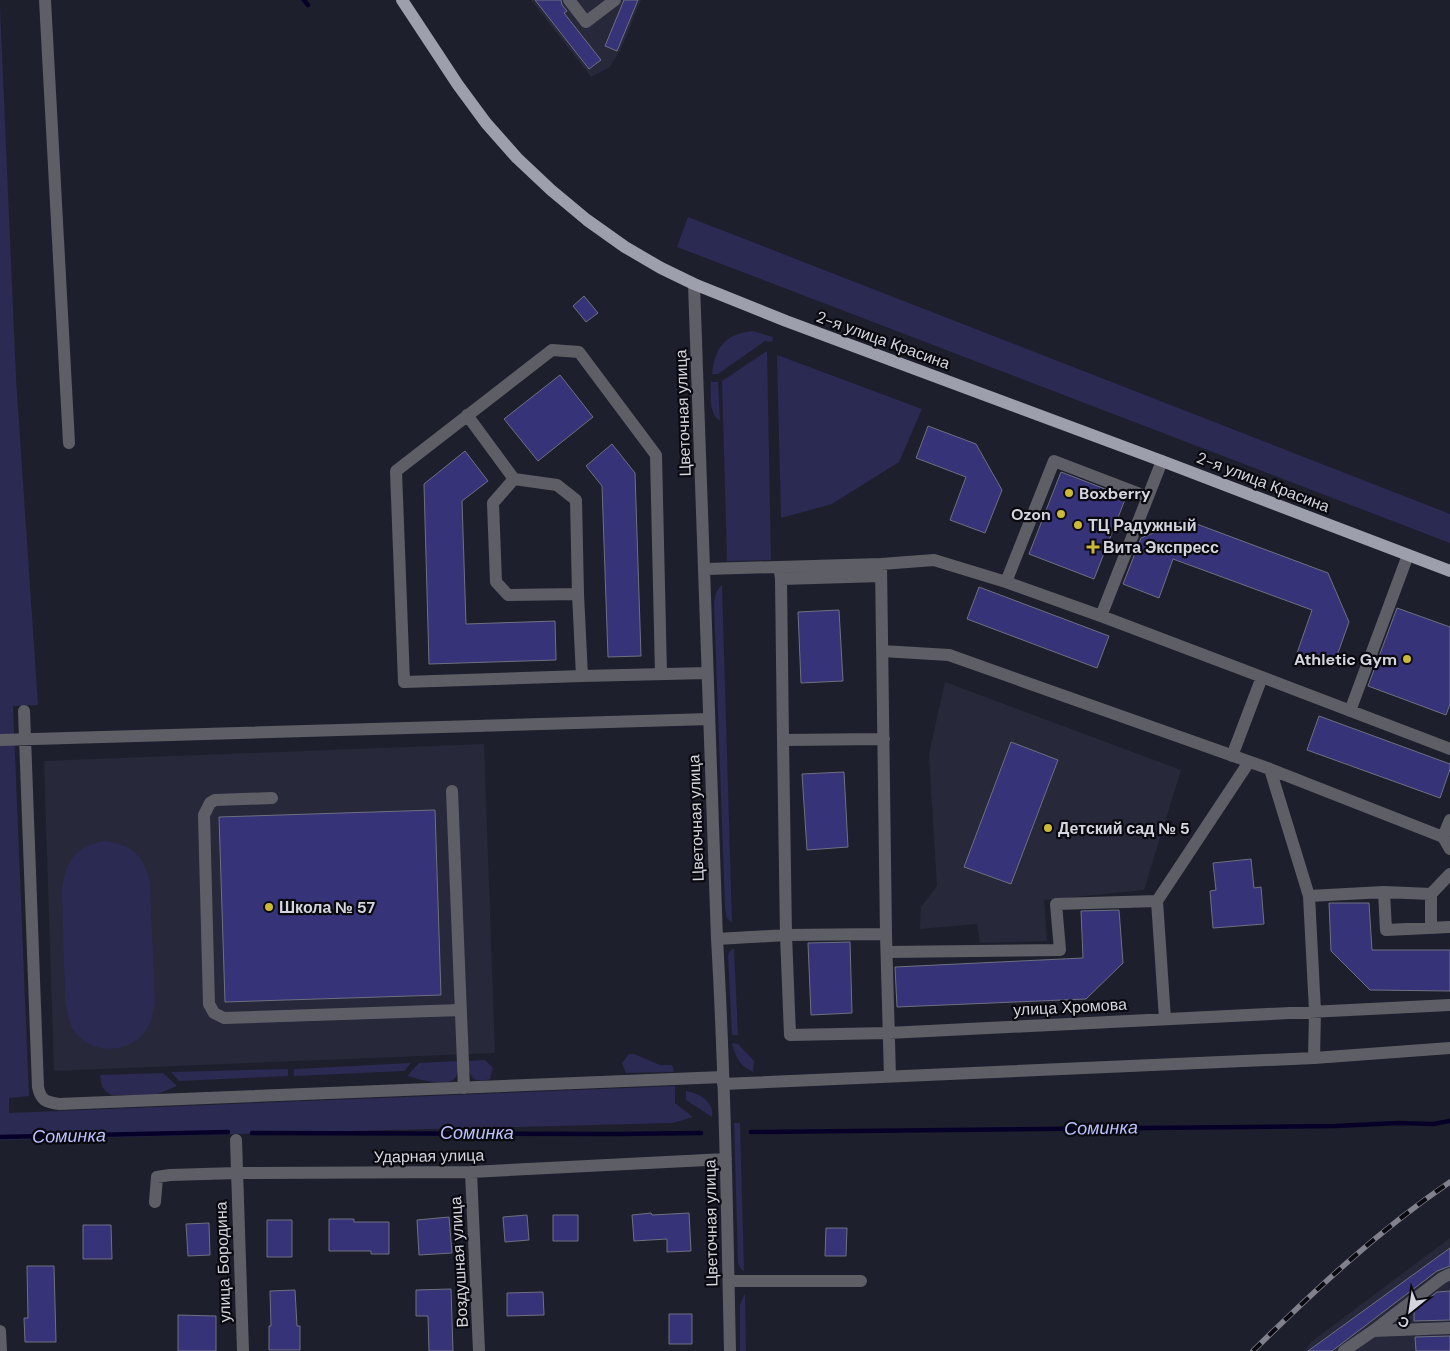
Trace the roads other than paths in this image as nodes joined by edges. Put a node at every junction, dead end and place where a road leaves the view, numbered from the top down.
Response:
1 (44, 0) edge
2 (402, 0) edge
3 (569, 0) edge
4 (615, 0) edge
5 (694, 284) junction
6 (467, 415) junction
7 (69, 443) dead end
8 (1162, 461) junction
9 (514, 479) junction
10 (1148, 497) junction
11 (1408, 554) junction
12 (705, 569) junction
13 (881, 570) junction
14 (1450, 571) edge
15 (780, 573) junction
16 (1006, 582) junction
17 (578, 594) junction
18 (1101, 616) junction
19 (882, 651) junction
20 (707, 673) junction
21 (661, 674) junction
22 (582, 676) junction
23 (1262, 677) junction
24 (24, 711) dead end
25 (1350, 711) junction
26 (709, 719) junction
27 (884, 738) junction
28 (24, 739) junction
29 (0, 740) edge
30 (783, 740) junction
31 (1450, 749) edge
32 (1232, 756) junction
33 (1249, 762) junction
34 (1270, 769) junction
35 (452, 791) dead end
36 (272, 798) dead end
37 (1450, 820) edge
38 (1443, 837) junction
39 (1450, 848) edge
40 (1450, 874) edge
41 (1384, 892) junction
42 (1431, 894) junction
43 (1309, 896) junction
44 (1157, 901) junction
45 (1450, 927) edge
46 (1431, 928) junction
47 (886, 934) junction
48 (786, 936) junction
49 (717, 939) junction
50 (887, 952) junction
51 (1450, 1005) edge
52 (461, 1010) junction
53 (1315, 1011) junction
54 (1165, 1019) junction
55 (888, 1033) junction
56 (1450, 1048) edge
57 (1314, 1058) junction
58 (890, 1077) junction
59 (723, 1081) junction
60 (464, 1088) junction
61 (236, 1140) dead end
62 (726, 1159) junction
63 (471, 1172) junction
64 (237, 1173) junction
65 (155, 1202) dead end
66 (1450, 1274) edge
67 (728, 1281) junction
68 (861, 1281) dead end
69 (1450, 1328) edge
70 (0, 1331) edge
71 (1373, 1331) junction
72 (1, 1351) edge
73 (243, 1351) edge
74 (479, 1351) edge
75 (730, 1351) edge
76 (1344, 1351) edge

1 - 7 street
2 - 5 main road, 2-я улица Красина
3 - 4 street
5 - 8 main road, 2-я улица Красина
5 - 12 street, Цветочная улица
6 - 9 street
6 - 21 street
6 - 22 street
8 - 10 street
8 - 11 main road, 2-я улица Красина
9 - 17 street
9 - 17 street
10 - 16 street
10 - 18 street
11 - 14 main road, 2-я улица Красина
11 - 25 street
12 - 15 street
12 - 20 street, Цветочная улица
13 - 15 street
13 - 16 street
13 - 19 street
15 - 30 street
16 - 18 street
17 - 22 street
18 - 23 street
19 - 27 street
19 - 32 street
20 - 21 street
20 - 26 street, Цветочная улица
21 - 22 street
23 - 25 street
23 - 32 street
24 - 28 street
25 - 31 street
26 - 28 street
26 - 49 street, Цветочная улица
27 - 30 street
27 - 47 street
28 - 29 street
28 - 60 street
30 - 48 street
32 - 33 street
33 - 34 street
33 - 44 street
34 - 38 street
34 - 43 street
35 - 52 street
36 - 52 street
37 - 38 street
38 - 39 street
40 - 42 street
41 - 42 street
41 - 43 street
41 - 46 street
42 - 46 street
43 - 53 street
44 - 50 street
44 - 54 street
45 - 46 street
47 - 48 street
47 - 50 street
48 - 49 street
48 - 55 street, улица Хромова
49 - 59 street, Цветочная улица
50 - 55 street
51 - 53 street, улица Хромова
52 - 60 street
53 - 54 street, улица Хромова
53 - 57 street
54 - 55 street, улица Хромова
55 - 58 street
56 - 57 street
57 - 58 street
58 - 59 street
59 - 60 street
59 - 62 street, Цветочная улица
61 - 64 street, улица Бородина
62 - 63 street, Ударная улица
62 - 67 street, Цветочная улица
63 - 64 street, Ударная улица
63 - 74 street, Воздушная улица
64 - 65 street, Ударная улица
64 - 73 street, улица Бородина
66 - 71 street
67 - 68 street
67 - 75 street, Цветочная улица
69 - 71 street
70 - 72 street
71 - 76 street

